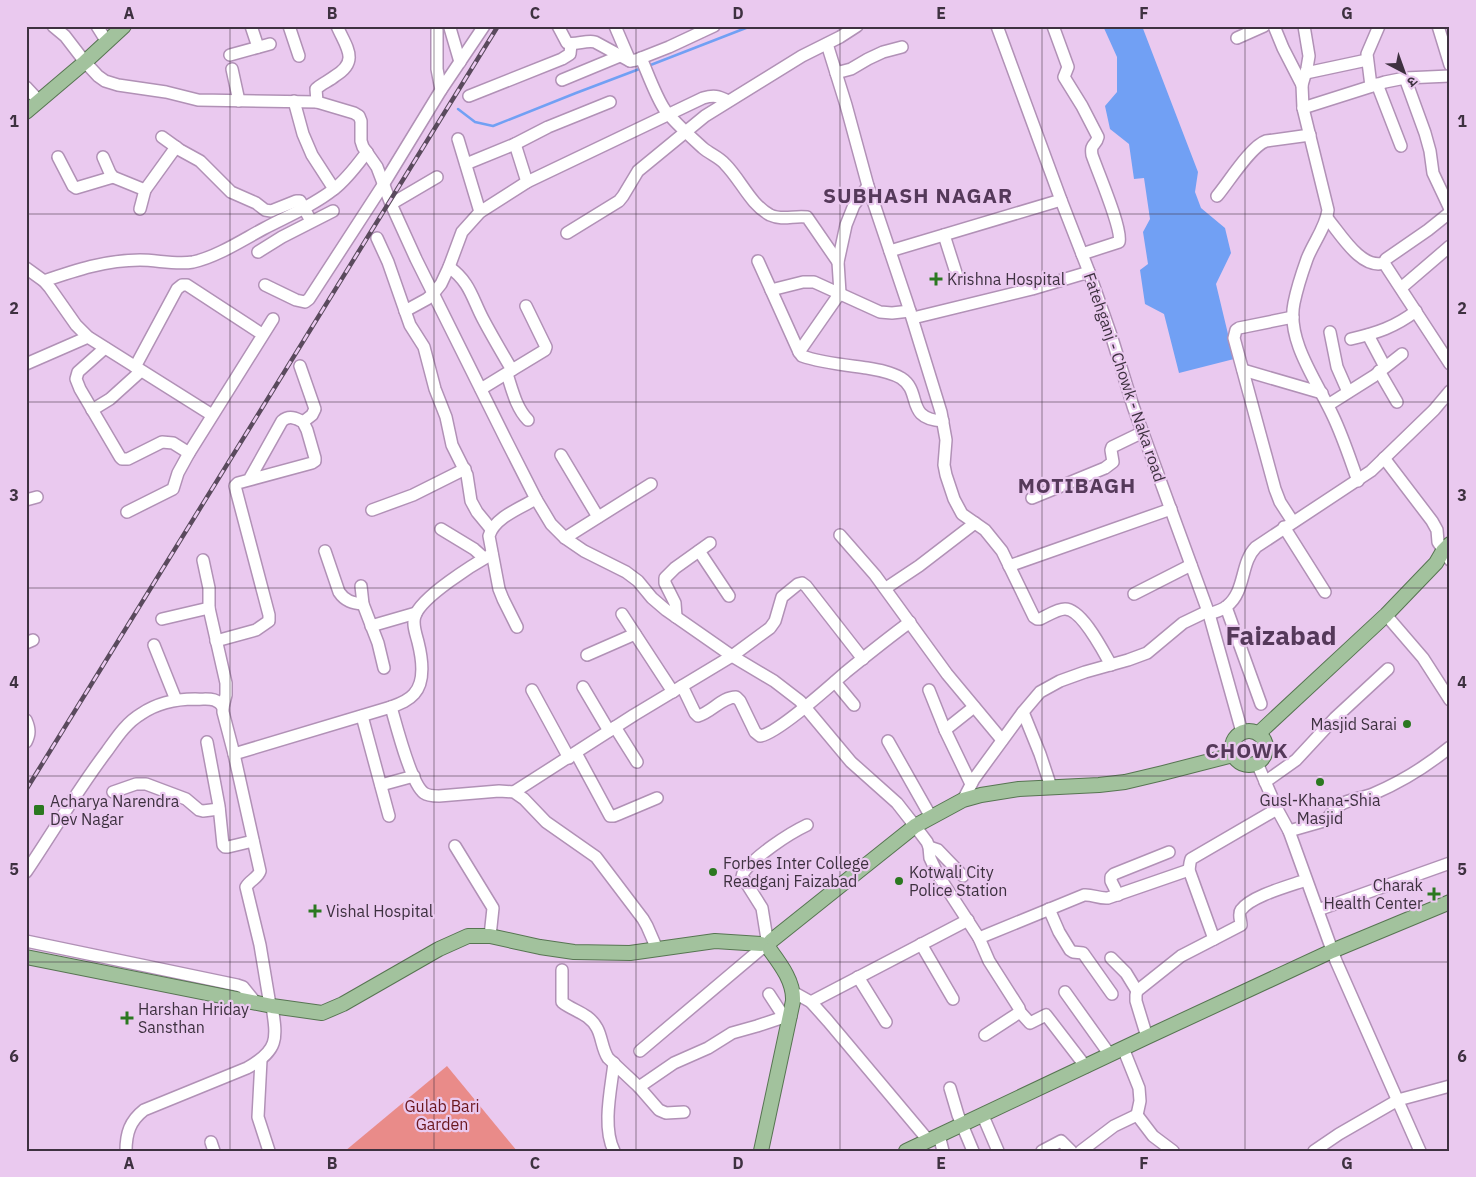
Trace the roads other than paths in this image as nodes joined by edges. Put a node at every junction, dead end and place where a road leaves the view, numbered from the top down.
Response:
1 (53, 26) edge
2 (97, 26) edge
3 (124, 26) edge
4 (251, 26) edge
5 (289, 26) edge
6 (337, 26) edge
7 (484, 26) edge
8 (558, 26) edge
9 (615, 26) edge
10 (714, 26) edge
11 (857, 26) edge
12 (997, 26) edge
13 (1053, 26) edge
14 (1264, 26) edge
15 (1274, 26) edge
16 (1379, 26) edge
17 (1438, 26) edge
18 (1306, 27) edge
19 (450, 28) dead end
20 (436, 30) dead end
21 (1237, 38) dead end
22 (107, 42) junction
23 (270, 44) dead end
24 (571, 44) junction
25 (827, 44) junction
26 (258, 47) junction
27 (902, 47) dead end
28 (230, 55) dead end
29 (299, 56) dead end
30 (1367, 60) junction
31 (85, 62) junction
32 (460, 62) junction
33 (636, 62) junction
34 (1450, 65) edge
35 (232, 69) dead end
36 (836, 73) junction
37 (1306, 73) junction
38 (1450, 76) edge
39 (1406, 78) junction
40 (562, 80) dead end
41 (1302, 85) junction
42 (1374, 85) junction
43 (26, 87) edge
44 (441, 90) junction
45 (469, 96) dead end
46 (39, 101) junction
47 (294, 101) junction
48 (728, 101) junction
49 (239, 102) junction
50 (317, 102) junction
51 (610, 102) dead end
52 (1303, 108) junction
53 (26, 112) edge
54 (669, 114) junction
55 (686, 132) junction
56 (1310, 135) junction
57 (162, 137) dead end
58 (458, 139) dead end
59 (515, 144) junction
60 (1401, 146) dead end
61 (176, 147) junction
62 (367, 152) junction
63 (58, 157) dead end
64 (103, 157) dead end
65 (466, 164) junction
66 (113, 177) junction
67 (437, 177) dead end
68 (527, 182) junction
69 (384, 185) junction
70 (868, 186) junction
71 (334, 189) junction
72 (145, 190) junction
73 (1217, 196) dead end
74 (1061, 200) junction
75 (391, 204) junction
76 (304, 207) junction
77 (140, 209) dead end
78 (1450, 210) edge
79 (333, 211) dead end
80 (480, 212) junction
81 (1327, 218) junction
82 (311, 221) junction
83 (567, 233) dead end
84 (944, 234) junction
85 (377, 238) dead end
86 (1450, 246) edge
87 (890, 251) junction
88 (258, 252) dead end
89 (1082, 254) junction
90 (758, 261) dead end
91 (838, 262) junction
92 (1384, 263) junction
93 (449, 267) junction
94 (26, 268) edge
95 (1089, 272) junction
96 (958, 279) dead end
97 (44, 281) junction
98 (265, 285) dead end
99 (1401, 288) junction
100 (771, 290) junction
101 (840, 293) junction
102 (433, 294) junction
103 (526, 306) dead end
104 (405, 311) junction
105 (1416, 311) junction
106 (911, 315) junction
107 (1293, 317) junction
108 (273, 319) dead end
109 (1330, 332) dead end
110 (262, 334) junction
111 (1368, 335) junction
112 (88, 337) junction
113 (1351, 339) dead end
114 (105, 348) junction
115 (799, 352) junction
116 (1402, 354) dead end
117 (26, 364) edge
118 (1450, 364) edge
119 (300, 366) dead end
120 (138, 369) junction
121 (1382, 369) junction
122 (1243, 370) junction
123 (509, 372) junction
124 (481, 389) junction
125 (1348, 392) junction
126 (1450, 392) edge
127 (1322, 393) junction
128 (1397, 402) dead end
129 (1328, 405) junction
130 (92, 410) junction
131 (212, 415) junction
132 (528, 420) dead end
133 (303, 422) junction
134 (943, 422) junction
135 (1143, 432) junction
136 (189, 453) junction
137 (561, 455) dead end
138 (1384, 458) junction
139 (465, 469) junction
140 (249, 480) junction
141 (1358, 481) junction
142 (651, 484) dead end
143 (1032, 498) dead end
144 (536, 499) junction
145 (1171, 508) junction
146 (372, 510) dead end
147 (127, 512) dead end
148 (598, 517) junction
149 (974, 523) junction
150 (1289, 524) junction
151 (441, 529) dead end
152 (491, 529) junction
153 (840, 535) dead end
154 (566, 538) junction
155 (710, 542) dead end
156 (325, 551) dead end
157 (699, 551) junction
158 (1446, 555) edge
159 (488, 556) junction
160 (202, 560) dead end
161 (1192, 565) junction
162 (1009, 566) junction
163 (361, 586) dead end
164 (886, 588) junction
165 (1325, 592) dead end
166 (1134, 594) dead end
167 (729, 596) dead end
168 (363, 604) junction
169 (1226, 607) junction
170 (209, 608) junction
171 (416, 613) junction
172 (1209, 613) junction
173 (622, 614) dead end
174 (1386, 615) junction
175 (676, 618) junction
176 (162, 619) dead end
177 (910, 622) junction
178 (371, 626) junction
179 (517, 627) dead end
180 (635, 634) junction
181 (216, 641) junction
182 (154, 645) dead end
183 (588, 655) dead end
184 (732, 656) junction
185 (863, 659) junction
186 (1112, 665) junction
187 (384, 668) dead end
188 (1388, 669) dead end
189 (835, 682) junction
190 (583, 687) dead end
191 (678, 689) junction
192 (532, 690) dead end
193 (929, 690) dead end
194 (176, 700) junction
195 (1450, 700) edge
196 (1261, 704) dead end
197 (854, 705) dead end
198 (223, 706) junction
199 (805, 706) junction
200 (391, 707) junction
201 (974, 707) junction
202 (1022, 712) junction
203 (362, 716) junction
204 (26, 720) edge
205 (612, 729) junction
206 (945, 730) junction
207 (1242, 732) junction
208 (1259, 733) junction
209 (1002, 740) junction
210 (888, 741) dead end
211 (26, 742) edge
212 (207, 742) dead end
213 (1450, 747) edge
214 (234, 754) junction
215 (572, 755) junction
216 (1233, 755) junction
217 (637, 762) dead end
218 (1257, 763) junction
219 (414, 776) junction
220 (1265, 782) junction
221 (971, 784) junction
222 (381, 786) junction
223 (1051, 787) junction
224 (113, 792) dead end
225 (514, 792) junction
226 (656, 798) dead end
227 (963, 800) junction
228 (219, 809) junction
229 (1277, 809) junction
230 (389, 816) dead end
231 (930, 817) junction
232 (807, 825) dead end
233 (915, 826) junction
234 (1289, 831) junction
235 (253, 841) junction
236 (455, 846) dead end
237 (929, 847) junction
238 (1169, 852) dead end
239 (1450, 863) edge
240 (1190, 870) junction
241 (26, 872) edge
242 (963, 876) dead end
243 (1306, 880) junction
244 (1118, 895) junction
245 (1450, 902) edge
246 (1050, 909) junction
247 (1318, 910) junction
248 (968, 920) junction
249 (490, 936) junction
250 (979, 938) junction
251 (1214, 938) junction
252 (26, 941) edge
253 (766, 944) junction
254 (921, 944) junction
255 (656, 949) junction
256 (1332, 951) junction
257 (26, 957) edge
258 (1111, 958) dead end
259 (562, 970) dead end
260 (858, 977) junction
261 (1138, 991) junction
262 (793, 992) junction
263 (1065, 992) dead end
264 (769, 994) dead end
265 (1112, 994) dead end
266 (953, 999) dead end
267 (256, 1002) junction
268 (811, 1002) junction
269 (271, 1006) junction
270 (1020, 1012) junction
271 (787, 1017) junction
272 (886, 1022) dead end
273 (985, 1035) dead end
274 (1146, 1036) junction
275 (1123, 1048) junction
276 (640, 1051) dead end
277 (1110, 1055) junction
278 (261, 1060) junction
279 (614, 1063) junction
280 (1086, 1066) junction
281 (1450, 1086) edge
282 (639, 1087) junction
283 (950, 1088) dead end
284 (1398, 1100) junction
285 (684, 1112) dead end
286 (1137, 1115) junction
287 (983, 1116) junction
288 (962, 1125) junction
289 (934, 1138) junction
290 (126, 1151) edge
291 (268, 1151) edge
292 (614, 1151) edge
293 (761, 1151) edge
294 (906, 1151) edge
295 (943, 1151) edge
296 (973, 1151) edge
297 (998, 1151) edge
298 (1042, 1151) edge
299 (1072, 1151) edge
300 (1081, 1151) edge
301 (1173, 1151) edge
302 (1314, 1151) edge
303 (1420, 1151) edge

1 - 31 street
2 - 22 street
3 - 22 main road
4 - 26 street
5 - 29 street
6 - 50 street
7 - 32 street
8 - 24 street
9 - 33 street
10 - 33 street
11 - 25 street
12 - 74 street, Fatehganj - Chowk - Naka road
13 - 89 street
14 - 21 street
15 - 41 street
16 - 30 street
17 - 34 street
18 - 37 street
19 - 32 street
20 - 44 street
22 - 31 main road
23 - 26 street
24 - 33 street
24 - 45 street
25 - 36 street
25 - 48 street
26 - 28 street
27 - 36 street
30 - 37 street
30 - 42 street
31 - 46 main road
31 - 49 street
32 - 44 street
33 - 40 street
33 - 54 street
35 - 49 street
36 - 70 street
37 - 41 street
38 - 39 street
39 - 42 street
39 - 78 street
41 - 52 street
42 - 52 street
42 - 60 street
43 - 46 street
44 - 69 street
46 - 53 main road
47 - 49 street
47 - 50 street
47 - 71 street
48 - 54 street
48 - 55 street
50 - 62 street
51 - 59 street
52 - 56 street
54 - 55 street
54 - 68 street
55 - 83 street
55 - 91 street
56 - 73 street
56 - 81 street
57 - 61 street
58 - 65 street
59 - 65 street
59 - 68 street
61 - 72 street
61 - 76 street
62 - 69 street
62 - 71 street
63 - 66 street
64 - 66 street
65 - 80 street
66 - 72 street
67 - 75 street
68 - 80 street
69 - 75 street
69 - 98 street
70 - 87 street
70 - 91 street
71 - 76 street
72 - 77 street
74 - 84 street
74 - 89 street, Fatehganj - Chowk - Naka road
75 - 102 street
76 - 82 street
76 - 97 street
78 - 92 street
79 - 82 street
80 - 93 street
81 - 92 street
81 - 107 street
82 - 88 street
84 - 87 street
84 - 96 street
85 - 104 street
86 - 99 street
87 - 106 street
89 - 95 street, Fatehganj - Chowk - Naka road
90 - 100 street
91 - 101 street
92 - 99 street
93 - 102 street
93 - 123 street
94 - 97 street
95 - 106 street
95 - 135 street, Fatehganj - Chowk - Naka road
97 - 112 street
99 - 105 street
100 - 101 street
100 - 115 street
101 - 106 street
101 - 115 street
102 - 104 street
102 - 124 street
103 - 123 street
104 - 139 street
105 - 111 street
105 - 118 street
106 - 134 street
107 - 122 street
107 - 127 street
108 - 110 street
109 - 125 street
110 - 120 street
110 - 131 street
111 - 113 street
111 - 121 street
112 - 114 street
112 - 117 street
114 - 120 street
114 - 130 street
115 - 134 street
116 - 121 street
119 - 133 street
120 - 130 street
120 - 131 street
121 - 125 street
121 - 128 street
122 - 127 street
122 - 150 street
123 - 124 street
123 - 132 street
124 - 144 street
125 - 129 street
126 - 138 street
127 - 129 street
129 - 141 street
130 - 136 street
131 - 136 street
133 - 140 street
133 - 140 street
134 - 149 street
135 - 143 street
135 - 145 street, Fatehganj - Chowk - Naka road
136 - 147 street
137 - 148 street
138 - 141 street
138 - 158 street
139 - 146 street
139 - 152 street
140 - 181 street
141 - 150 street
142 - 148 street
144 - 152 street
144 - 154 street
145 - 161 street, Fatehganj - Chowk - Naka road
145 - 162 street
148 - 154 street
149 - 162 street
149 - 164 street
150 - 165 street
150 - 169 street
151 - 159 street
152 - 159 street
153 - 164 street
154 - 175 street
155 - 157 street
156 - 168 street
157 - 167 street
157 - 175 street
158 - 174 main road
159 - 171 street
159 - 179 street
160 - 170 street
161 - 166 street
161 - 172 street, Fatehganj - Chowk - Naka road
162 - 186 street
163 - 168 street
164 - 177 street
168 - 178 street
169 - 172 street
169 - 196 street
170 - 176 street
170 - 181 street
171 - 178 street
171 - 200 street
172 - 186 street
172 - 207 street, Fatehganj - Chowk - Naka road
173 - 180 street
174 - 195 street
174 - 208 main road
175 - 184 street
177 - 185 street
177 - 201 street
178 - 187 street
180 - 183 street
180 - 191 street
181 - 198 street
182 - 194 street
184 - 185 street
184 - 191 street
184 - 199 street
185 - 189 street
186 - 202 street
188 - 220 street
189 - 197 street
189 - 199 street
190 - 205 street
191 - 199 street
191 - 205 street
192 - 215 street
193 - 206 street
194 - 198 street
194 - 241 street
198 - 214 street
199 - 233 street
200 - 203 street
200 - 219 street
201 - 206 street
201 - 209 street
202 - 209 street
202 - 223 street
203 - 214 street
203 - 222 street
204 - 211 street
205 - 215 street
205 - 217 street
206 - 221 street
207 - 208 main road
207 - 216 main road
208 - 218 main road
209 - 221 street
210 - 231 street
212 - 228 street
213 - 234 street
214 - 235 street
215 - 225 street
215 - 226 street
216 - 218 main road
216 - 223 main road
218 - 220 street
219 - 222 street
219 - 225 street
220 - 229 street
221 - 227 street
222 - 230 street
223 - 227 main road
224 - 228 street
225 - 255 street
227 - 231 main road
228 - 235 street
229 - 234 street
229 - 240 street
231 - 233 main road
232 - 253 street
233 - 237 street
233 - 253 main road
234 - 243 street
235 - 269 street
236 - 249 street
237 - 242 street
237 - 248 street
238 - 244 street
239 - 247 street
240 - 244 street
240 - 251 street
243 - 247 street
243 - 251 street
244 - 246 street
245 - 256 main road
246 - 250 street
246 - 265 street
247 - 256 street
248 - 250 street
248 - 254 street
249 - 255 main road
249 - 269 main road
250 - 270 street
251 - 261 street
252 - 267 street
253 - 255 main road
253 - 262 main road
253 - 276 street
254 - 260 street
254 - 266 street
256 - 274 main road
256 - 284 street
257 - 267 main road
258 - 261 street
259 - 279 street
260 - 268 street
260 - 272 street
261 - 274 street
262 - 268 street
262 - 271 main road
263 - 277 street
264 - 271 street
267 - 269 main road
268 - 289 street
269 - 278 street
270 - 273 street
270 - 280 street
271 - 282 street
271 - 293 main road
274 - 275 main road
275 - 277 main road
275 - 286 street
277 - 280 main road
278 - 290 street
278 - 291 street
279 - 282 street
279 - 292 street
280 - 287 main road
281 - 284 street
282 - 285 street
283 - 288 street
284 - 302 street
284 - 303 street
286 - 300 street
286 - 301 street
287 - 288 main road
287 - 297 street
288 - 289 main road
288 - 296 street
289 - 294 main road
289 - 295 street
298 - 299 street

